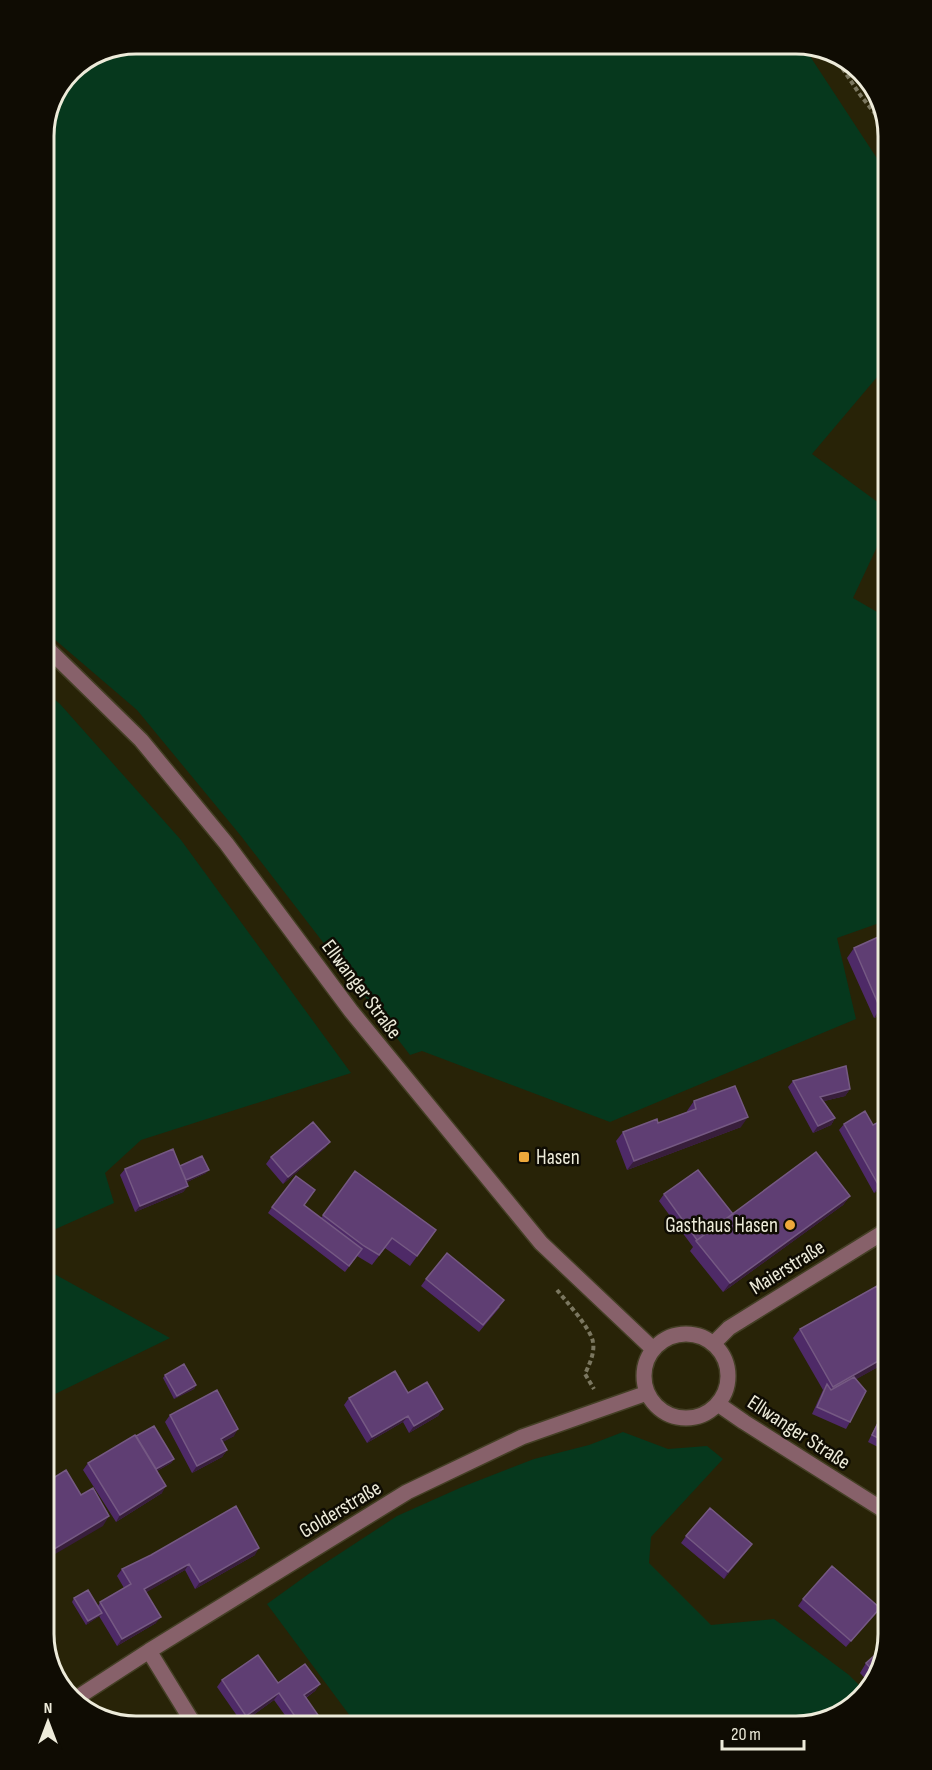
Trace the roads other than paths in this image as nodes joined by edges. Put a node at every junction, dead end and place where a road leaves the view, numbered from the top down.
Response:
1 (54, 655) edge
2 (878, 1236) edge
3 (713, 1344) junction
4 (653, 1349) junction
5 (647, 1393) junction
6 (718, 1404) junction
7 (878, 1507) edge
8 (149, 1651) junction
9 (82, 1695) edge
10 (189, 1716) edge

1 - 4 street, Ellwanger Straße
2 - 3 street, Maierstraße
3 - 4 street
3 - 6 street, Ellwanger Straße
4 - 5 street
5 - 6 street, Ellwanger Straße
5 - 8 street, Golderstraße
6 - 7 street, Ellwanger Straße
8 - 9 street, Golderstraße
8 - 10 street

